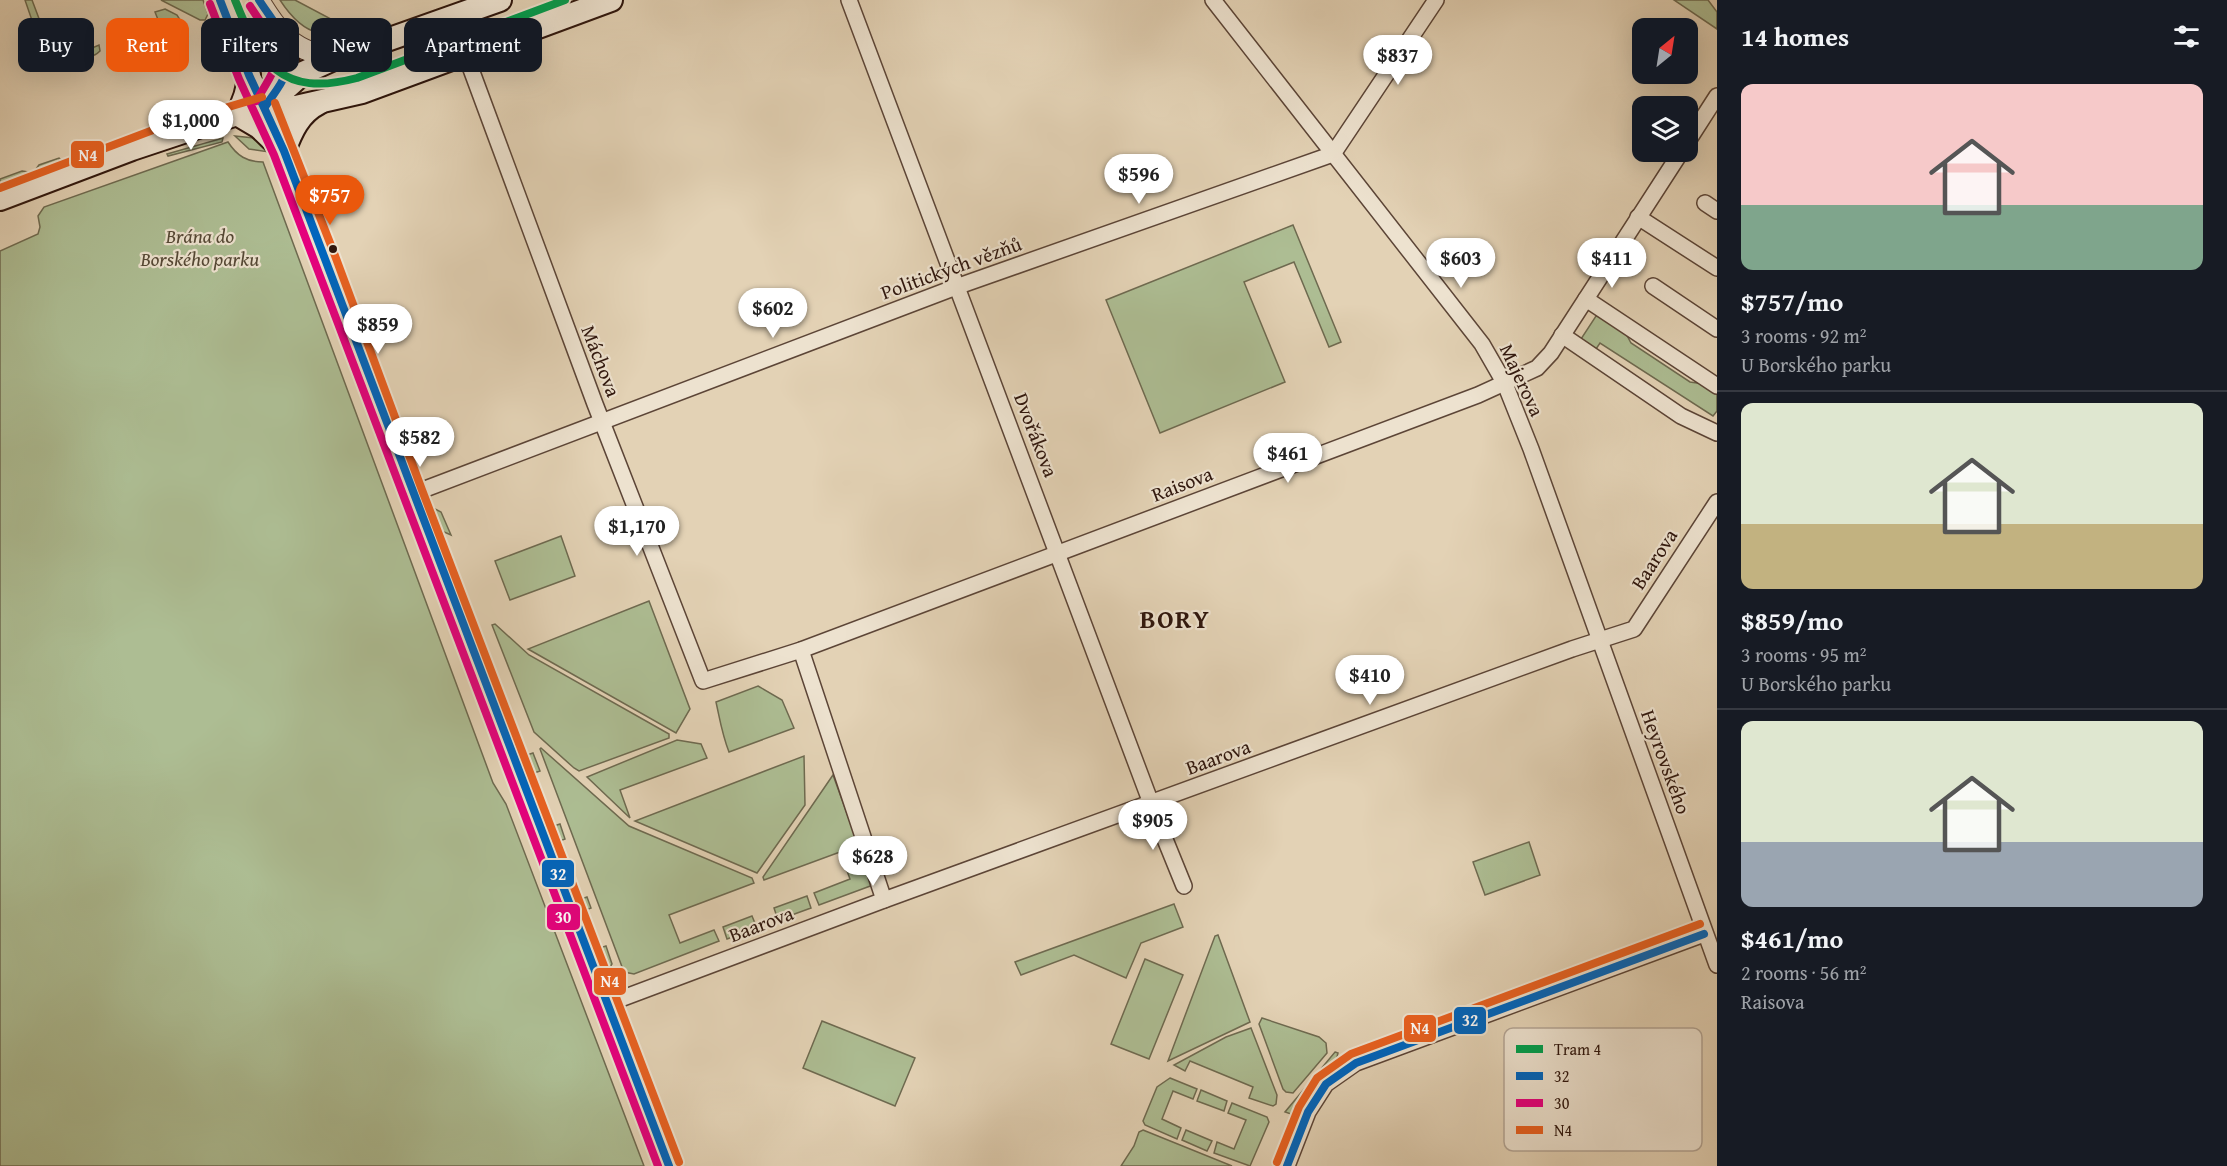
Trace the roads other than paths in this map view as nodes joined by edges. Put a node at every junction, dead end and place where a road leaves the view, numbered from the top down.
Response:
1 (220, 0) edge
2 (259, 0) edge
3 (500, 0) edge
4 (611, 0) edge
5 (849, 0) edge
6 (1213, 0) edge
7 (1436, 0) edge
8 (271, 18) edge
9 (542, 25) edge
10 (392, 38) edge
11 (311, 70) edge
12 (286, 72) edge
13 (415, 72) edge
14 (472, 72) edge
15 (249, 75) junction
16 (1717, 96) edge
17 (326, 100) junction
18 (265, 107) junction
19 (237, 114) junction
20 (1698, 125) edge
21 (284, 151) junction
22 (1333, 154) junction
23 (1674, 162) edge
24 (0, 199) edge
25 (1638, 217) junction
26 (1717, 268) edge
27 (1653, 286) dead end
28 (956, 287) junction
29 (1586, 299) junction
30 (1717, 329) edge
31 (1562, 335) junction
32 (1505, 384) junction
33 (1717, 386) edge
34 (601, 422) junction
35 (1717, 433) edge
36 (412, 494) junction
37 (1715, 510) edge
38 (1058, 552) junction
39 (1600, 640) junction
40 (801, 650) junction
41 (703, 681) joint
42 (1152, 804) junction
43 (1184, 886) dead end
44 (884, 900) junction
45 (1704, 934) junction
46 (1717, 965) edge
47 (607, 1004) junction
48 (669, 1166) edge
49 (1287, 1166) edge

1 - 15 street
2 - 8 street
3 - 10 main road
4 - 9 main road
5 - 28 street, Dvořákova
6 - 22 street, Majerova
7 - 22 street
11 - 18 main road
12 - 18 main road
13 - 17 main road
14 - 34 street, Máchova
15 - 18 street
15 - 19 main road
16 - 20 street
17 - 18 main road
17 - 21 main road
18 - 19 main road
18 - 21 street
19 - 21 main road
19 - 24 main road
21 - 36 street
22 - 28 street, Politických vězňů
22 - 32 street, Majerova
23 - 25 street, Raisova
25 - 26 street
25 - 29 street, Raisova
27 - 30 street
28 - 34 street, Politických vězňů
28 - 38 street, Dvořákova
29 - 31 street, Raisova
29 - 33 street
31 - 32 street, Raisova
31 - 35 street
32 - 38 street, Raisova
32 - 39 street, Majerova
34 - 36 street, Politických vězňů
34 - 41 street, Máchova
36 - 47 street
37 - 39 street, Baarova
38 - 40 street, Raisova
38 - 42 street, Dvořákova
39 - 42 street, Baarova
39 - 45 street, Heyrovského
40 - 41 street, Raisova
40 - 44 street
42 - 43 street, Dvořákova
42 - 44 street, Baarova
44 - 47 street, Baarova
45 - 46 street, Heyrovského
45 - 49 street
47 - 48 street

